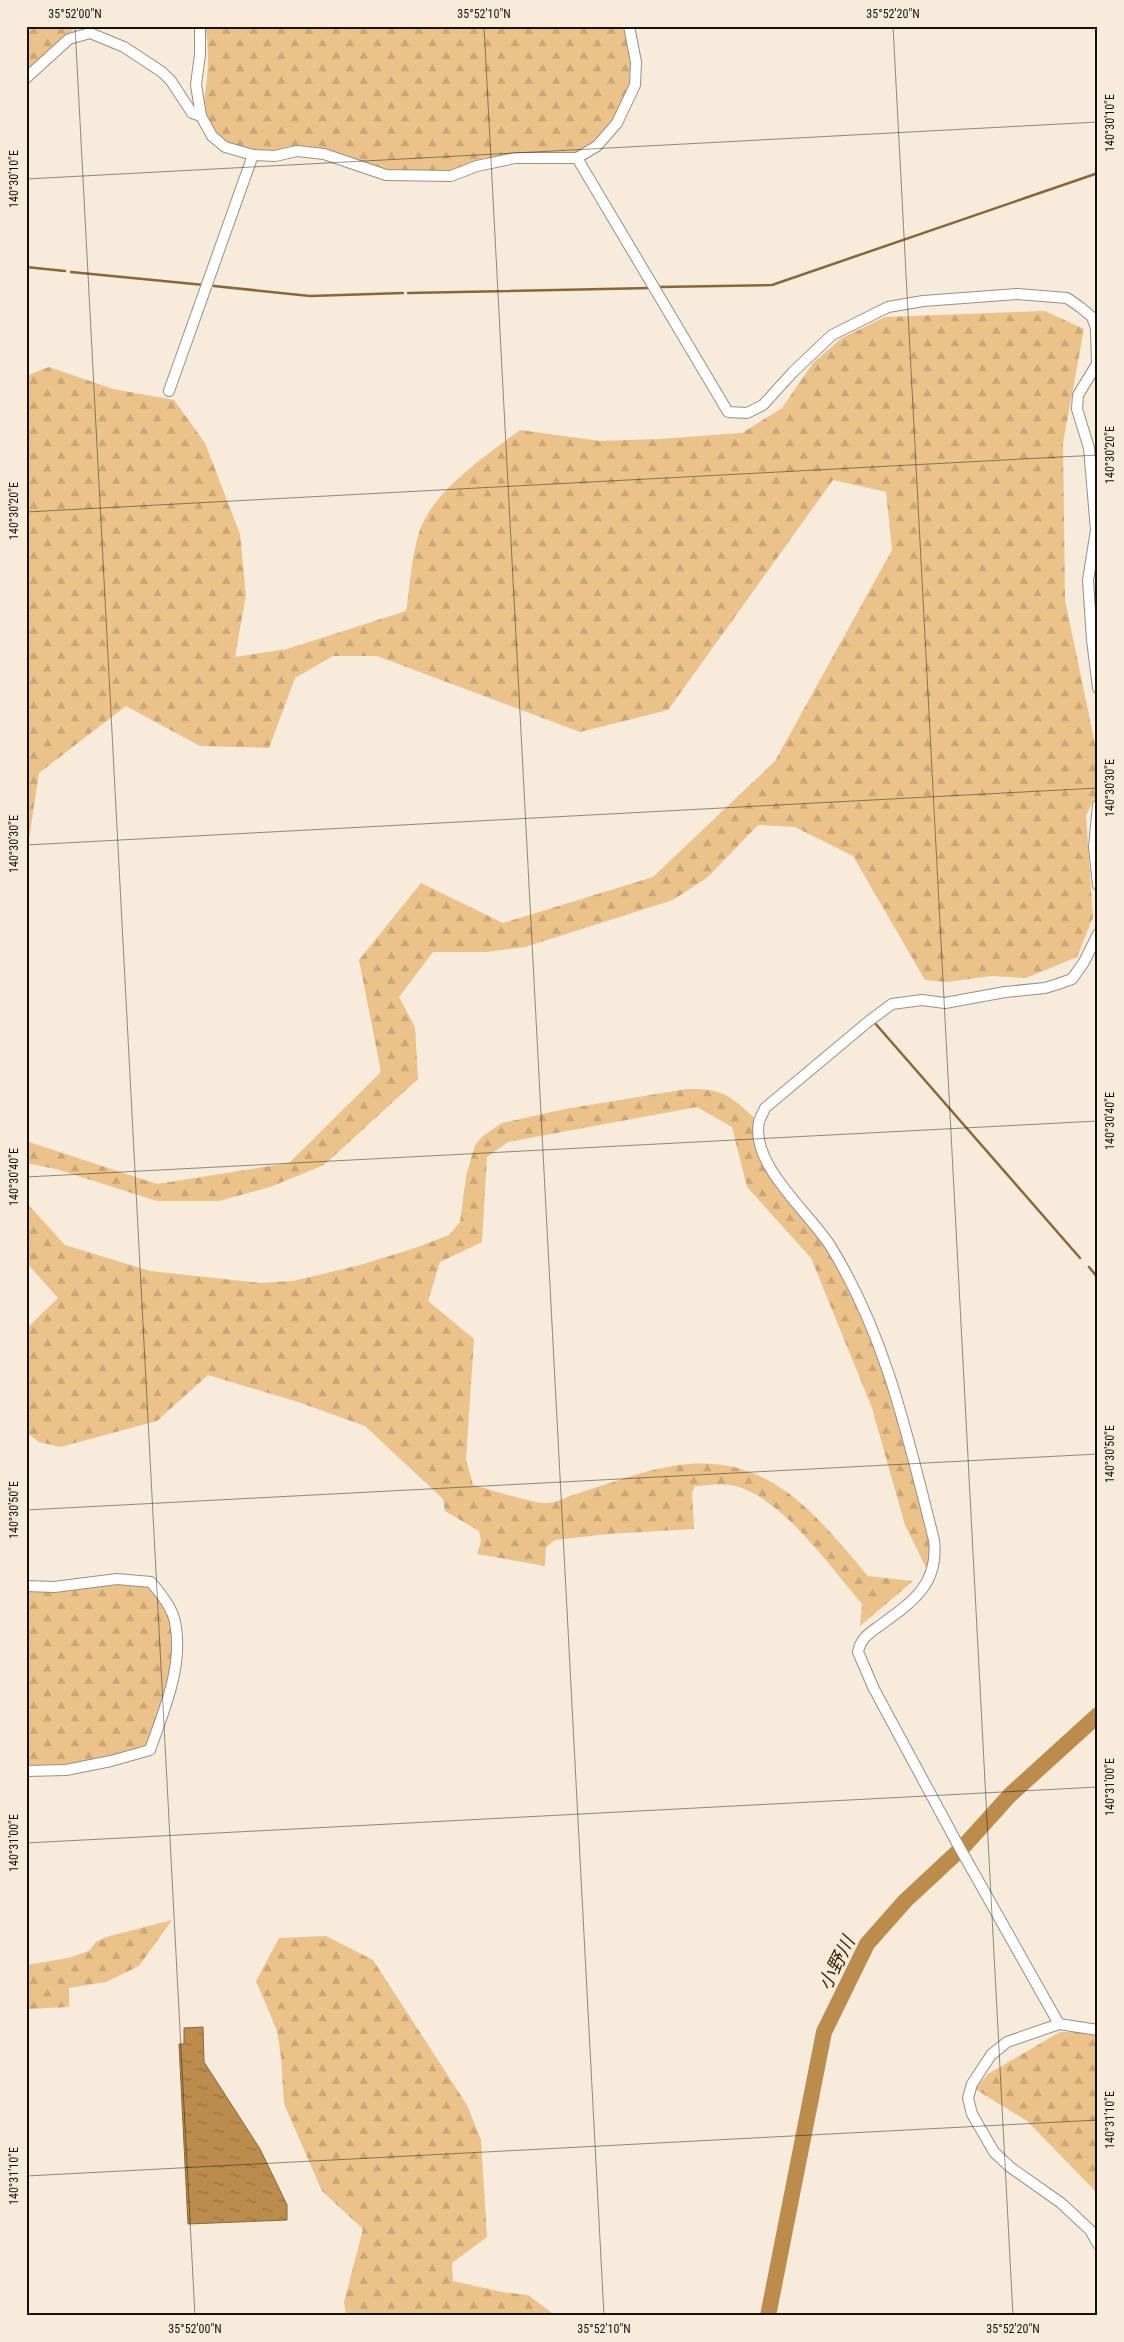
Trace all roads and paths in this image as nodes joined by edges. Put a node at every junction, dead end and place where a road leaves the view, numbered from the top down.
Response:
1 (200, 26) edge
2 (629, 26) edge
3 (26, 78) edge
4 (201, 116) junction
5 (253, 155) junction
6 (577, 158) junction
7 (169, 391) dead end
8 (1098, 688) edge
9 (1098, 805) edge
10 (1098, 885) edge
11 (1098, 934) edge
12 (26, 1586) edge
13 (26, 1771) edge
14 (1059, 2024) junction
15 (1098, 2030) edge
16 (1098, 2244) edge

1 - 4 street
2 - 6 street
3 - 4 street
4 - 5 street
5 - 6 street
5 - 7 street
6 - 8 street
9 - 10 street
11 - 14 street
12 - 13 street
14 - 15 street
14 - 16 street

